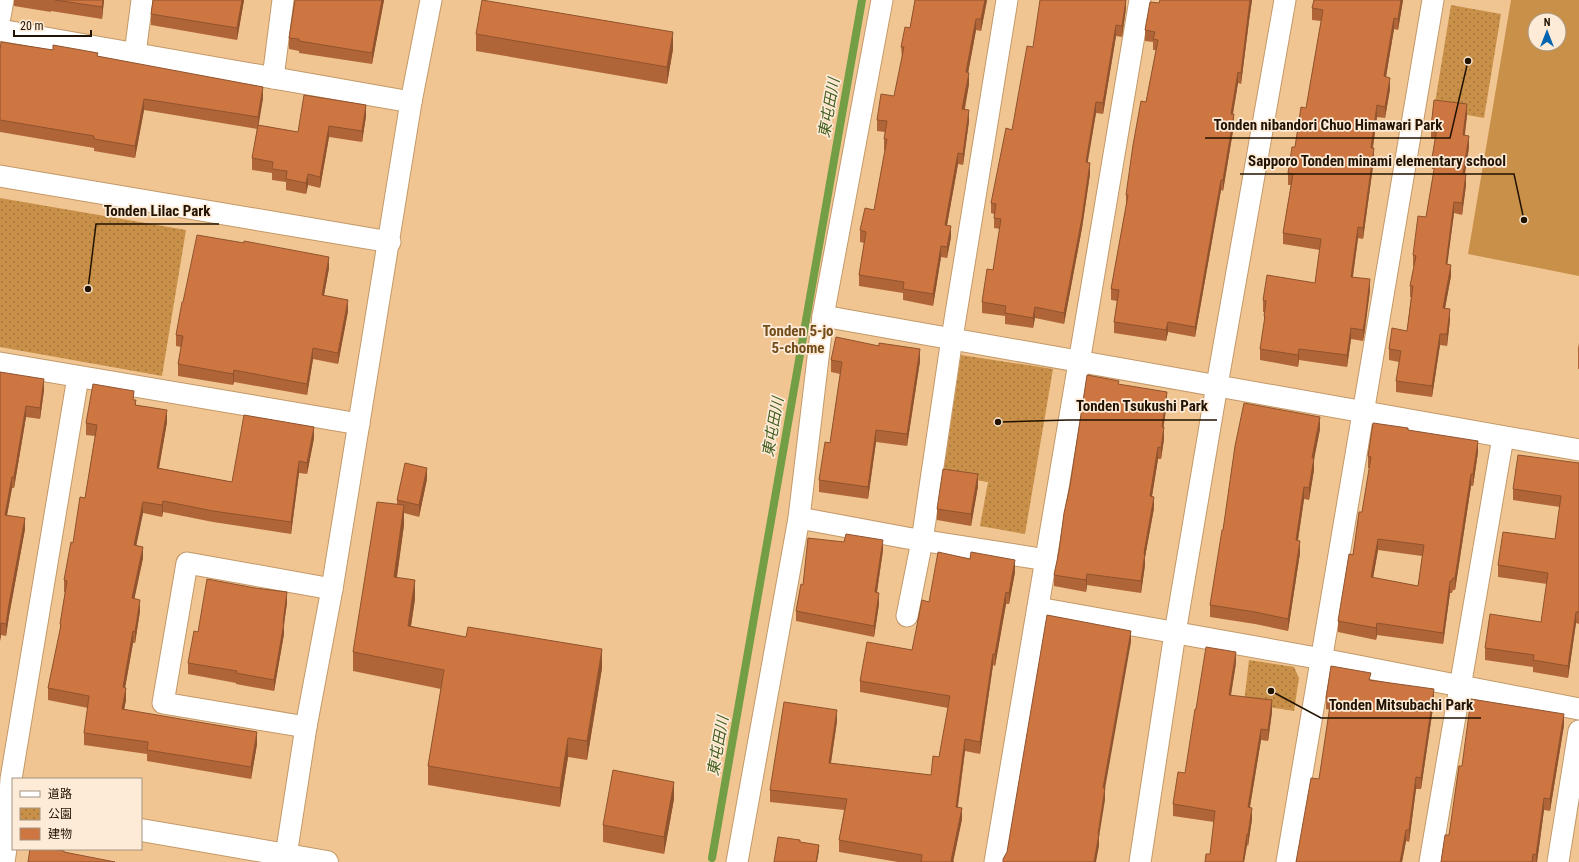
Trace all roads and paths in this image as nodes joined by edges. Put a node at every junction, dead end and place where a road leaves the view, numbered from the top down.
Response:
1 (3, 0) edge
2 (142, 0) edge
3 (284, 0) edge
4 (431, 0) edge
5 (882, 0) edge
6 (1007, 0) edge
7 (1140, 0) edge
8 (1285, 0) edge
9 (1433, 0) edge
10 (0, 17) edge
11 (0, 30) edge
12 (134, 54) junction
13 (273, 78) junction
14 (411, 102) junction
15 (0, 176) edge
16 (390, 242) junction
17 (823, 316) junction
18 (952, 338) junction
19 (1080, 361) junction
20 (0, 363) edge
21 (78, 376) junction
22 (1217, 385) junction
23 (1364, 412) junction
24 (359, 424) junction
25 (1503, 437) junction
26 (1579, 450) edge
27 (799, 518) junction
28 (922, 541) junction
29 (1047, 560) junction
30 (332, 589) junction
31 (1038, 608) junction
32 (907, 616) dead end
33 (1175, 632) junction
34 (1322, 659) junction
35 (1460, 686) junction
36 (1579, 709) edge
37 (306, 727) junction
38 (1579, 731) edge
39 (7, 807) edge
40 (142, 830) edge
41 (285, 858) edge
42 (4, 862) edge
43 (327, 862) edge
44 (737, 862) edge
45 (995, 862) edge
46 (1140, 862) edge
47 (1287, 862) edge
48 (1430, 862) edge
49 (1558, 862) edge

1 - 10 street
2 - 12 street
3 - 13 street
4 - 14 street
5 - 17 street
6 - 18 street
7 - 19 street
8 - 22 street
9 - 23 street
11 - 12 street
12 - 13 street
13 - 14 street
14 - 16 street
15 - 16 street
16 - 24 street
17 - 18 street
17 - 27 street
18 - 19 street
18 - 28 street
19 - 22 street
19 - 29 street
20 - 21 street
21 - 24 street
21 - 39 street
22 - 23 street
22 - 33 street
23 - 25 street
23 - 34 street
24 - 30 street
25 - 26 street
25 - 35 street
27 - 28 street
27 - 44 street
28 - 29 street
28 - 32 street
29 - 31 street
30 - 37 street
30 - 37 street
31 - 33 street
31 - 45 street
33 - 34 street
33 - 46 street
34 - 35 street
34 - 47 street
35 - 36 street
35 - 48 street
37 - 41 street
38 - 49 street
39 - 42 street
40 - 41 street
41 - 43 street

